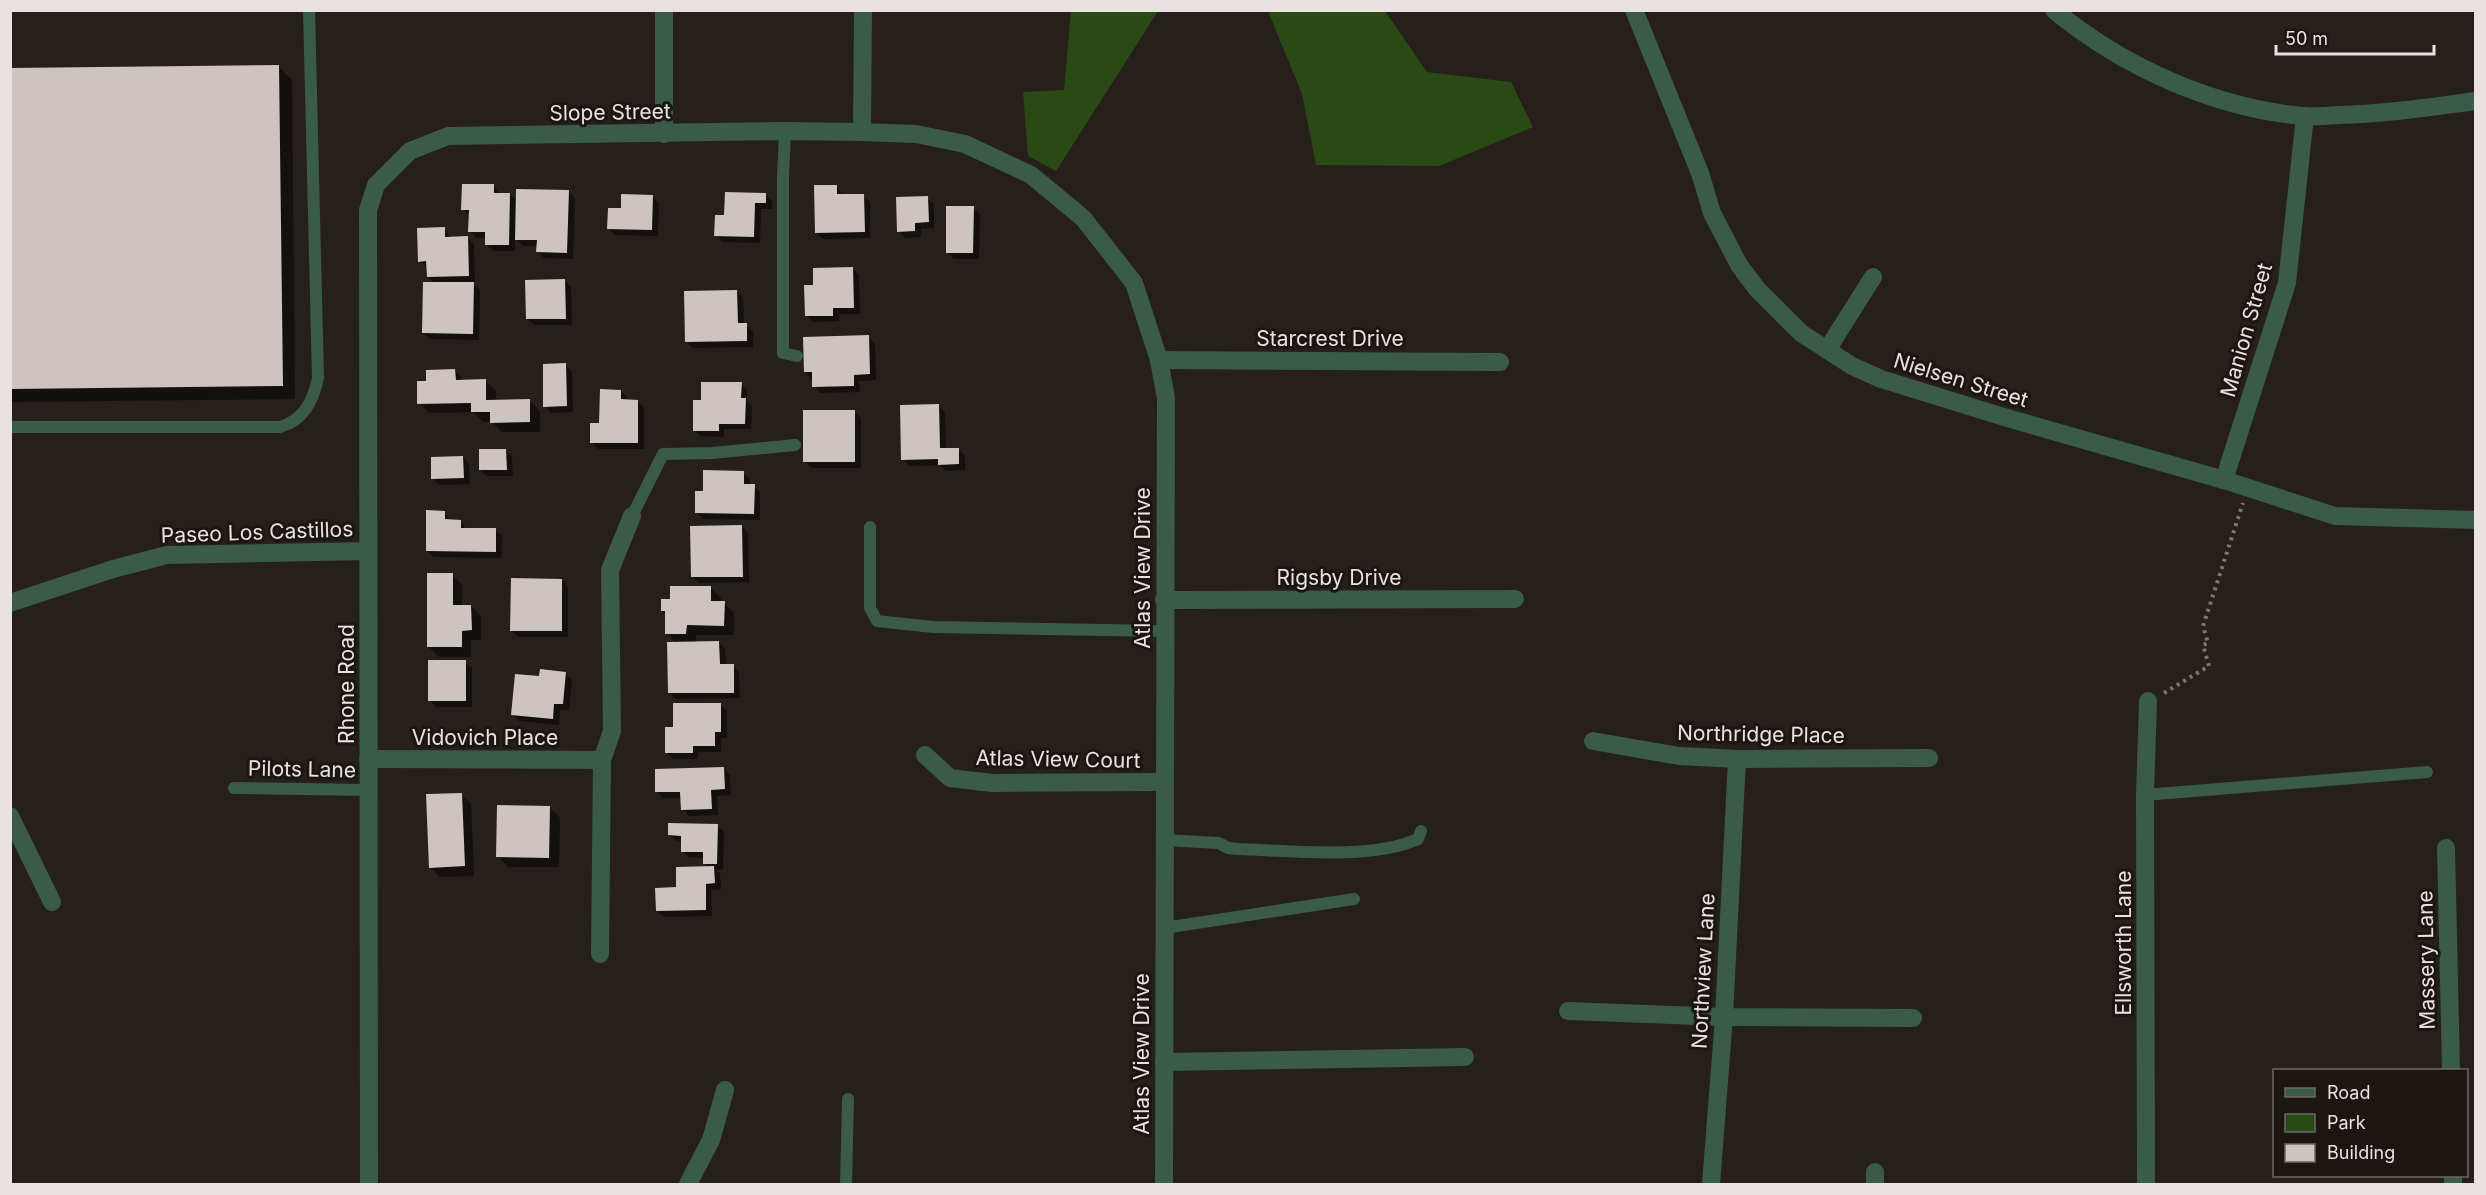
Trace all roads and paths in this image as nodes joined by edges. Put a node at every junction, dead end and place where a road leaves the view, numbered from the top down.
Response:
1 (309, 10) edge
2 (663, 10) edge
3 (862, 10) edge
4 (1634, 10) edge
5 (2054, 10) edge
6 (2475, 101) edge
7 (2305, 116) junction
8 (785, 131) junction
9 (862, 132) junction
10 (664, 134) junction
11 (376, 184) joint
12 (1873, 277) dead end
13 (1827, 350) junction
14 (797, 356) dead end
15 (1159, 360) junction
16 (1500, 362) dead end
17 (10, 427) edge
18 (795, 445) dead end
19 (2224, 480) junction
20 (2248, 489) junction
21 (632, 516) joint
22 (2475, 520) edge
23 (870, 527) dead end
24 (368, 551) junction
25 (1515, 599) dead end
26 (1164, 600) junction
27 (10, 603) edge
28 (1164, 631) junction
29 (2172, 688) dead end
30 (2148, 701) dead end
31 (1593, 741) dead end
32 (925, 755) dead end
33 (1929, 758) dead end
34 (368, 759) junction
35 (1737, 759) junction
36 (602, 760) junction
37 (2427, 772) dead end
38 (1164, 782) junction
39 (234, 788) dead end
40 (368, 790) junction
41 (2145, 795) junction
42 (10, 816) edge
43 (1421, 831) dead end
44 (1164, 840) junction
45 (2446, 848) dead end
46 (1354, 899) dead end
47 (52, 902) dead end
48 (1164, 928) junction
49 (600, 954) dead end
50 (1568, 1011) dead end
51 (1724, 1017) junction
52 (1913, 1018) dead end
53 (1465, 1057) dead end
54 (1164, 1062) junction
55 (2451, 1069) edge
56 (725, 1090) dead end
57 (848, 1099) dead end
58 (369, 1185) edge
59 (688, 1185) edge
60 (846, 1185) edge
61 (1164, 1185) edge
62 (1711, 1185) edge
63 (2146, 1185) edge

1 - 17 lane
2 - 10 street
3 - 9 street
4 - 13 street, Nielsen Street
5 - 7 street
6 - 7 street
7 - 19 street, Manion Street
8 - 9 street, Slope Street
8 - 10 street, Slope Street
8 - 14 lane
9 - 15 street, Atlas View Drive
10 - 11 street, Slope Street
11 - 24 street, Rhone Road
12 - 13 street
13 - 19 street, Nielsen Street
15 - 16 street, Starcrest Drive
15 - 26 street, Atlas View Drive
18 - 21 lane
19 - 20 street, Nielsen Street
20 - 22 street, Nielsen Street
20 - 29 path
21 - 36 street
23 - 28 lane
24 - 27 street, Paseo Los Castillos
24 - 34 street, Rhone Road
25 - 26 street, Rigsby Drive
26 - 28 street, Atlas View Drive
28 - 38 street, Atlas View Drive
30 - 41 street, Ellsworth Lane
31 - 35 street, Northridge Place
32 - 38 street, Atlas View Court
33 - 35 street, Northridge Place
34 - 36 street, Vidovich Place
34 - 40 street, Rhone Road
35 - 51 street, Northview Lane
36 - 49 street
37 - 41 lane
38 - 44 street, Atlas View Drive
39 - 40 lane, Pilots Lane
40 - 58 street, Rhone Road
41 - 63 street, Ellsworth Lane
42 - 47 street
43 - 44 lane
44 - 48 street, Atlas View Drive
45 - 55 street, Massery Lane
46 - 48 lane
48 - 54 street, Atlas View Drive
50 - 51 street
51 - 52 street
51 - 62 street, Northview Lane
53 - 54 street
54 - 61 street, Atlas View Drive
56 - 59 street
57 - 60 lane

